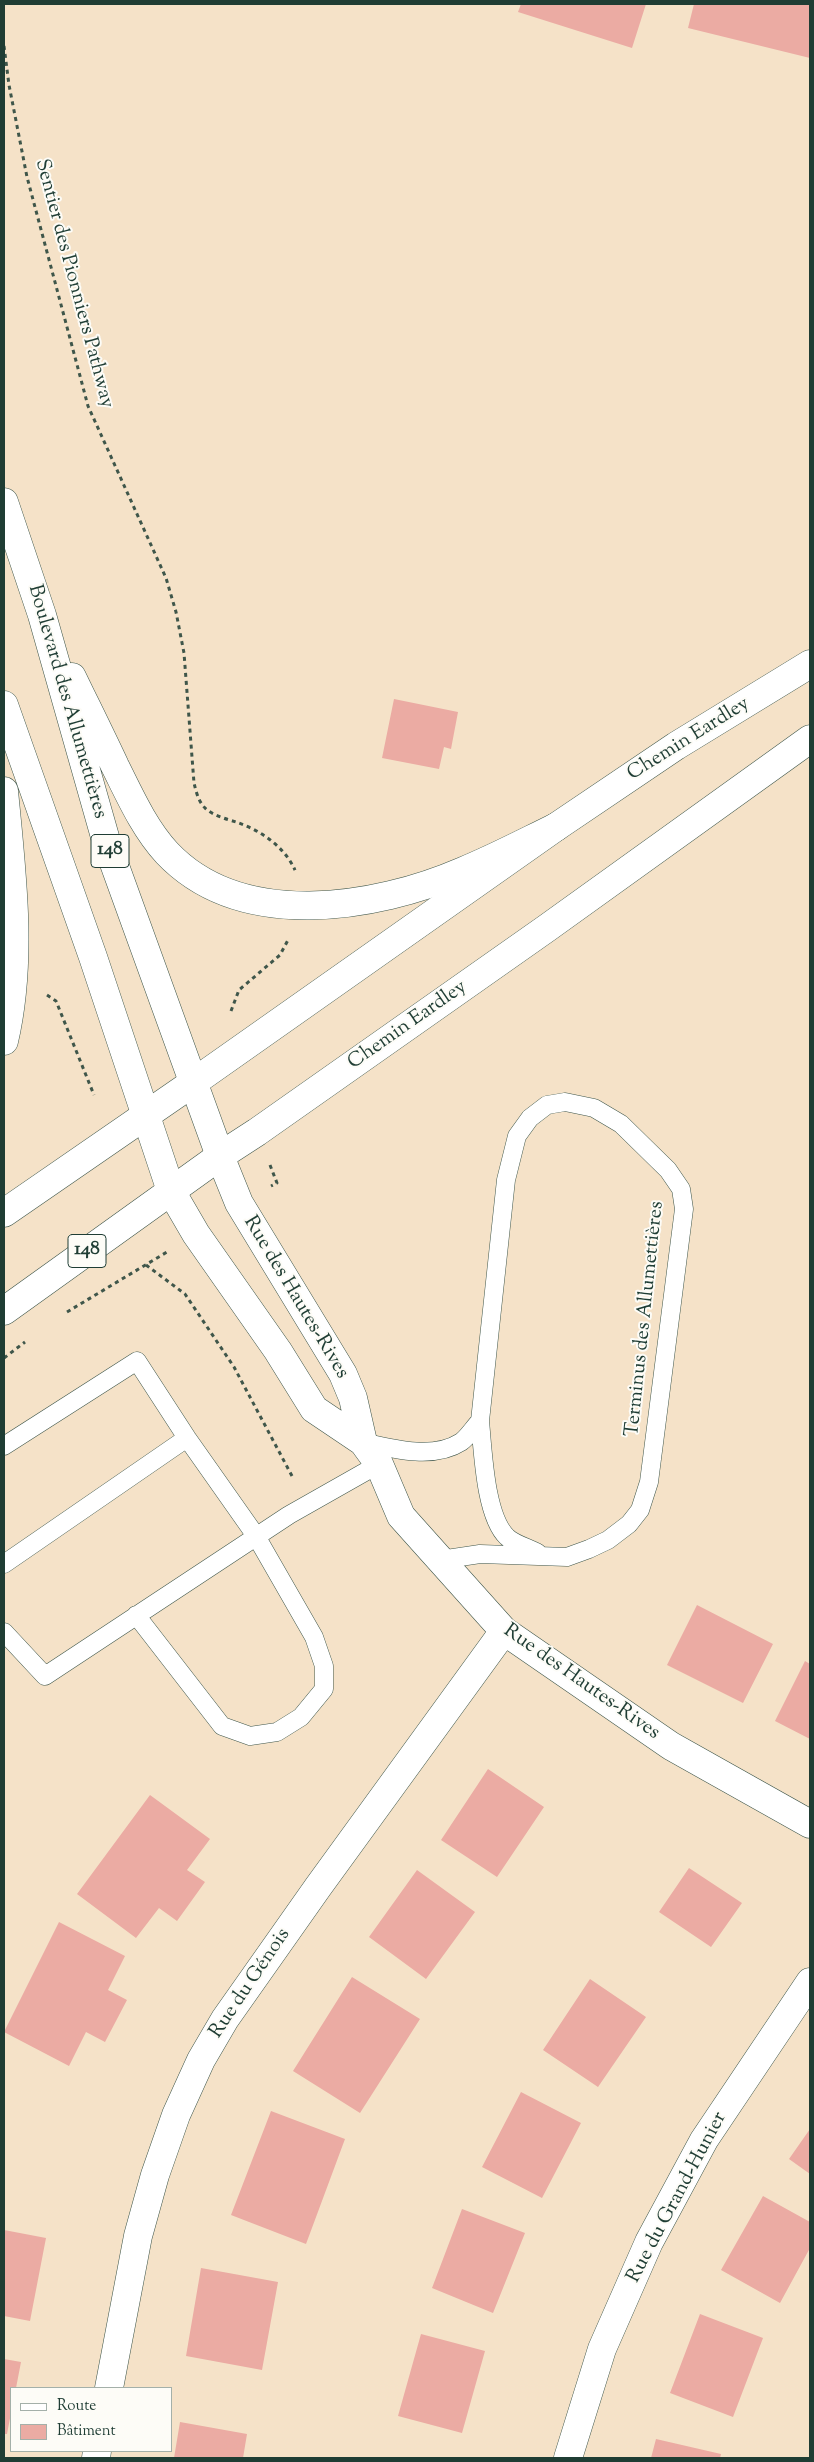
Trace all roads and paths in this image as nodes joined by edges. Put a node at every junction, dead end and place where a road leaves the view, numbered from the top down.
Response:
1 (4, 46) edge
2 (4, 502) edge
3 (42, 615) junction
4 (810, 664) edge
5 (4, 705) edge
6 (810, 738) edge
7 (4, 791) edge
8 (556, 827) junction
9 (294, 905) junction
10 (40, 990) dead end
11 (4, 1041) edge
12 (232, 1057) junction
13 (194, 1082) junction
14 (94, 1095) dead end
15 (146, 1114) junction
16 (257, 1132) junction
17 (220, 1156) junction
18 (171, 1191) junction
19 (238, 1203) junction
20 (4, 1213) edge
21 (196, 1234) junction
22 (146, 1264) junction
23 (4, 1311) edge
24 (59, 1317) dead end
25 (28, 1340) dead end
26 (4, 1358) edge
27 (480, 1421) junction
28 (187, 1438) junction
29 (363, 1442) junction
30 (4, 1446) edge
31 (379, 1464) junction
32 (292, 1476) dead end
33 (256, 1536) junction
34 (543, 1555) junction
35 (440, 1560) junction
36 (4, 1564) edge
37 (136, 1615) junction
38 (504, 1631) junction
39 (4, 1632) edge
40 (810, 1824) edge
41 (810, 1982) edge
42 (109, 2387) edge
43 (568, 2458) edge

1 - 9 path, Sentier des Pionniers Pathway
2 - 3 main road, Boulevard des Allumettières / 148
3 - 9 main road
3 - 13 main road, Boulevard des Allumettières / 148
4 - 8 main road, Chemin Eardley
5 - 15 main road, 148
6 - 16 main road, Chemin Eardley
7 - 11 main road
8 - 9 main road
8 - 12 main road, Chemin Eardley
9 - 12 path, Sentier des Pionniers Pathway
10 - 14 path
12 - 13 main road, Chemin Eardley
13 - 15 main road, Chemin Eardley
13 - 17 main road, Boulevard des Allumettières / 148
15 - 18 main road, 148
15 - 20 main road, Chemin Eardley
16 - 17 main road, Chemin Eardley
16 - 19 path
17 - 18 main road, Chemin Eardley / 148
17 - 19 main road, Rue des Hautes-Rives
18 - 21 main road, Rue des Hautes-Rives
18 - 23 main road, Chemin Eardley / 148
19 - 29 main road, Rue des Hautes-Rives
21 - 22 path
21 - 29 main road, Rue des Hautes-Rives
22 - 24 path
22 - 32 path
25 - 26 path
27 - 29 lane
27 - 34 lane, Terminus des Allumettières
27 - 34 lane, Terminus des Allumettières
28 - 30 lane
28 - 33 lane
28 - 36 lane
29 - 31 main road, Rue des Hautes-Rives
31 - 33 lane
31 - 35 main road, Rue des Hautes-Rives
33 - 37 lane
33 - 37 lane
34 - 35 lane, Terminus des Allumettières
35 - 38 main road, Rue des Hautes-Rives
37 - 39 lane
38 - 40 main road, Rue des Hautes-Rives
38 - 42 main road, Rue du Génois
41 - 43 main road, Rue du Grand-Hunier

